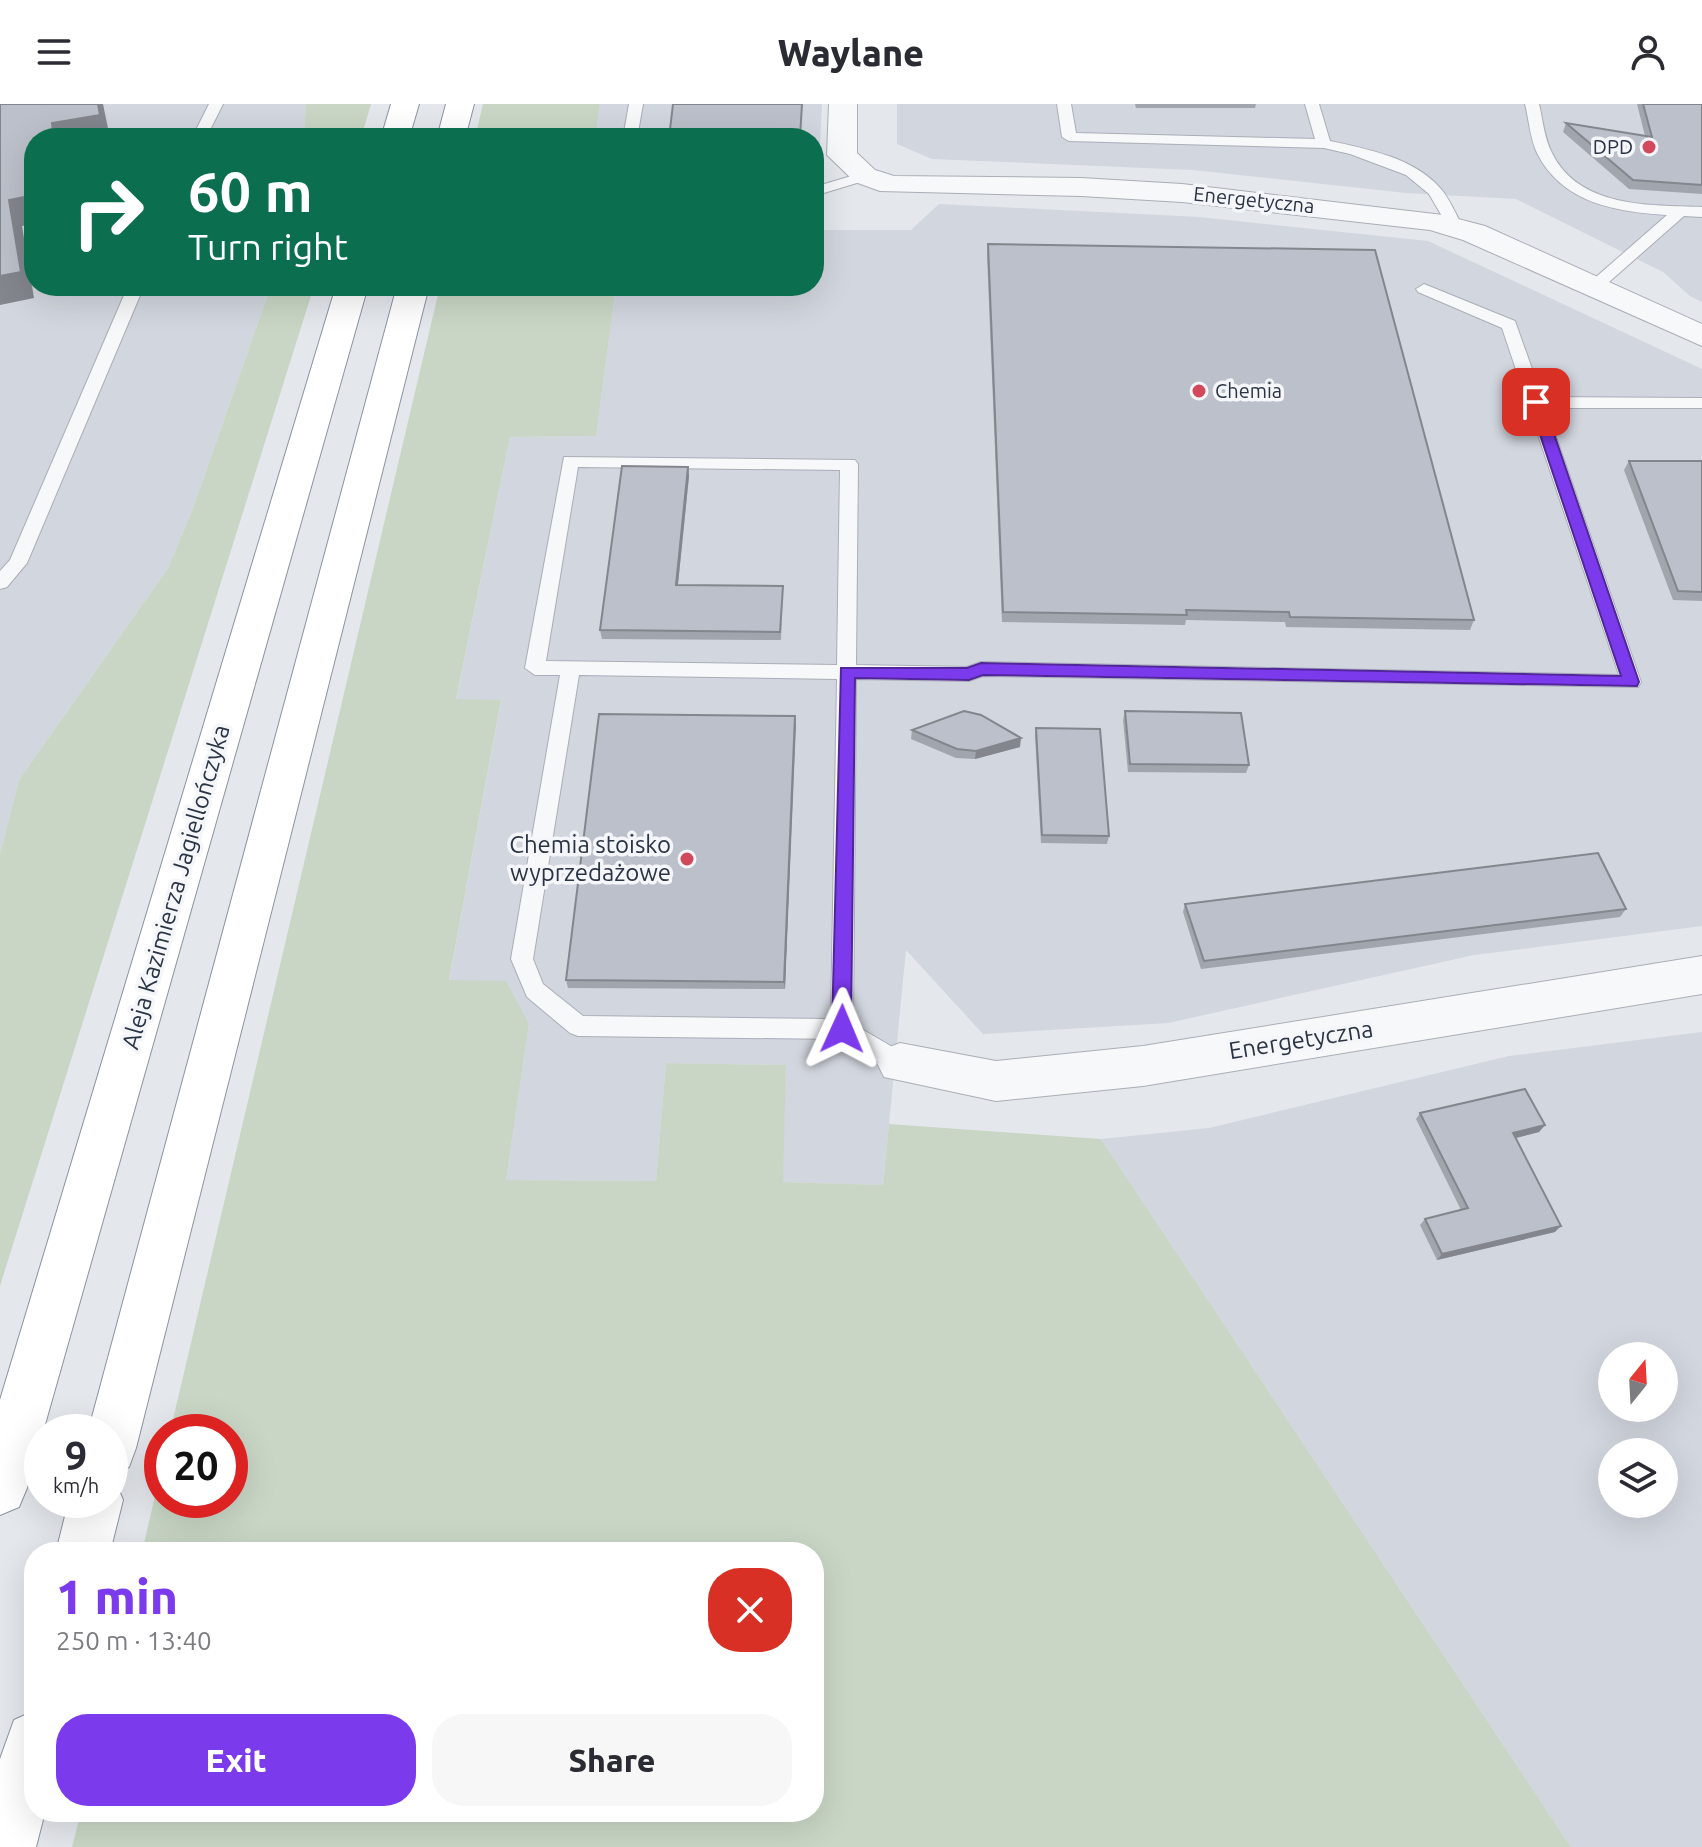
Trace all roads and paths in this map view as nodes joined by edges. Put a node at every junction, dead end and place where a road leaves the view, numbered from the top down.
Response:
1 (216, 104) edge
2 (405, 104) edge
3 (460, 104) edge
4 (636, 104) edge
5 (843, 104) edge
6 (1064, 104) edge
7 (1312, 104) edge
8 (1532, 104) edge
9 (204, 128) edge
10 (398, 128) edge
11 (454, 128) edge
12 (632, 128) edge
13 (1324, 144) junction
14 (865, 176) junction
15 (824, 189) edge
16 (1680, 211) junction
17 (1702, 212) edge
18 (1455, 227) junction
19 (1594, 287) junction
20 (1424, 289) dead end
21 (132, 296) edge
22 (349, 296) edge
23 (410, 296) edge
24 (1702, 336) edge
25 (1536, 402) junction
26 (1702, 403) edge
27 (0, 582) edge
28 (571, 668) junction
29 (847, 672) junction
30 (1702, 975) edge
31 (842, 1029) junction
32 (900, 1063) joint
33 (119, 1414) edge
34 (0, 1488) edge
35 (92, 1518) edge
36 (86, 1542) edge
37 (24, 1778) edge
38 (6, 1847) edge

1 - 9 lane
2 - 10 highway
3 - 11 highway
4 - 12 lane
5 - 14 street
6 - 13 lane
7 - 13 lane
8 - 16 lane
13 - 18 lane
14 - 15 lane
14 - 18 street, Energetyczna
16 - 17 lane
16 - 19 lane
18 - 19 street, Energetyczna
19 - 24 street, Energetyczna
20 - 25 lane
21 - 27 lane
22 - 34 highway, Aleja Kazimierza Jagiellończyka
23 - 33 highway
25 - 26 lane
25 - 29 lane
28 - 29 lane
28 - 29 lane
28 - 31 lane
29 - 31 lane
30 - 32 street, Energetyczna
31 - 32 lane
35 - 36 highway
37 - 38 highway

